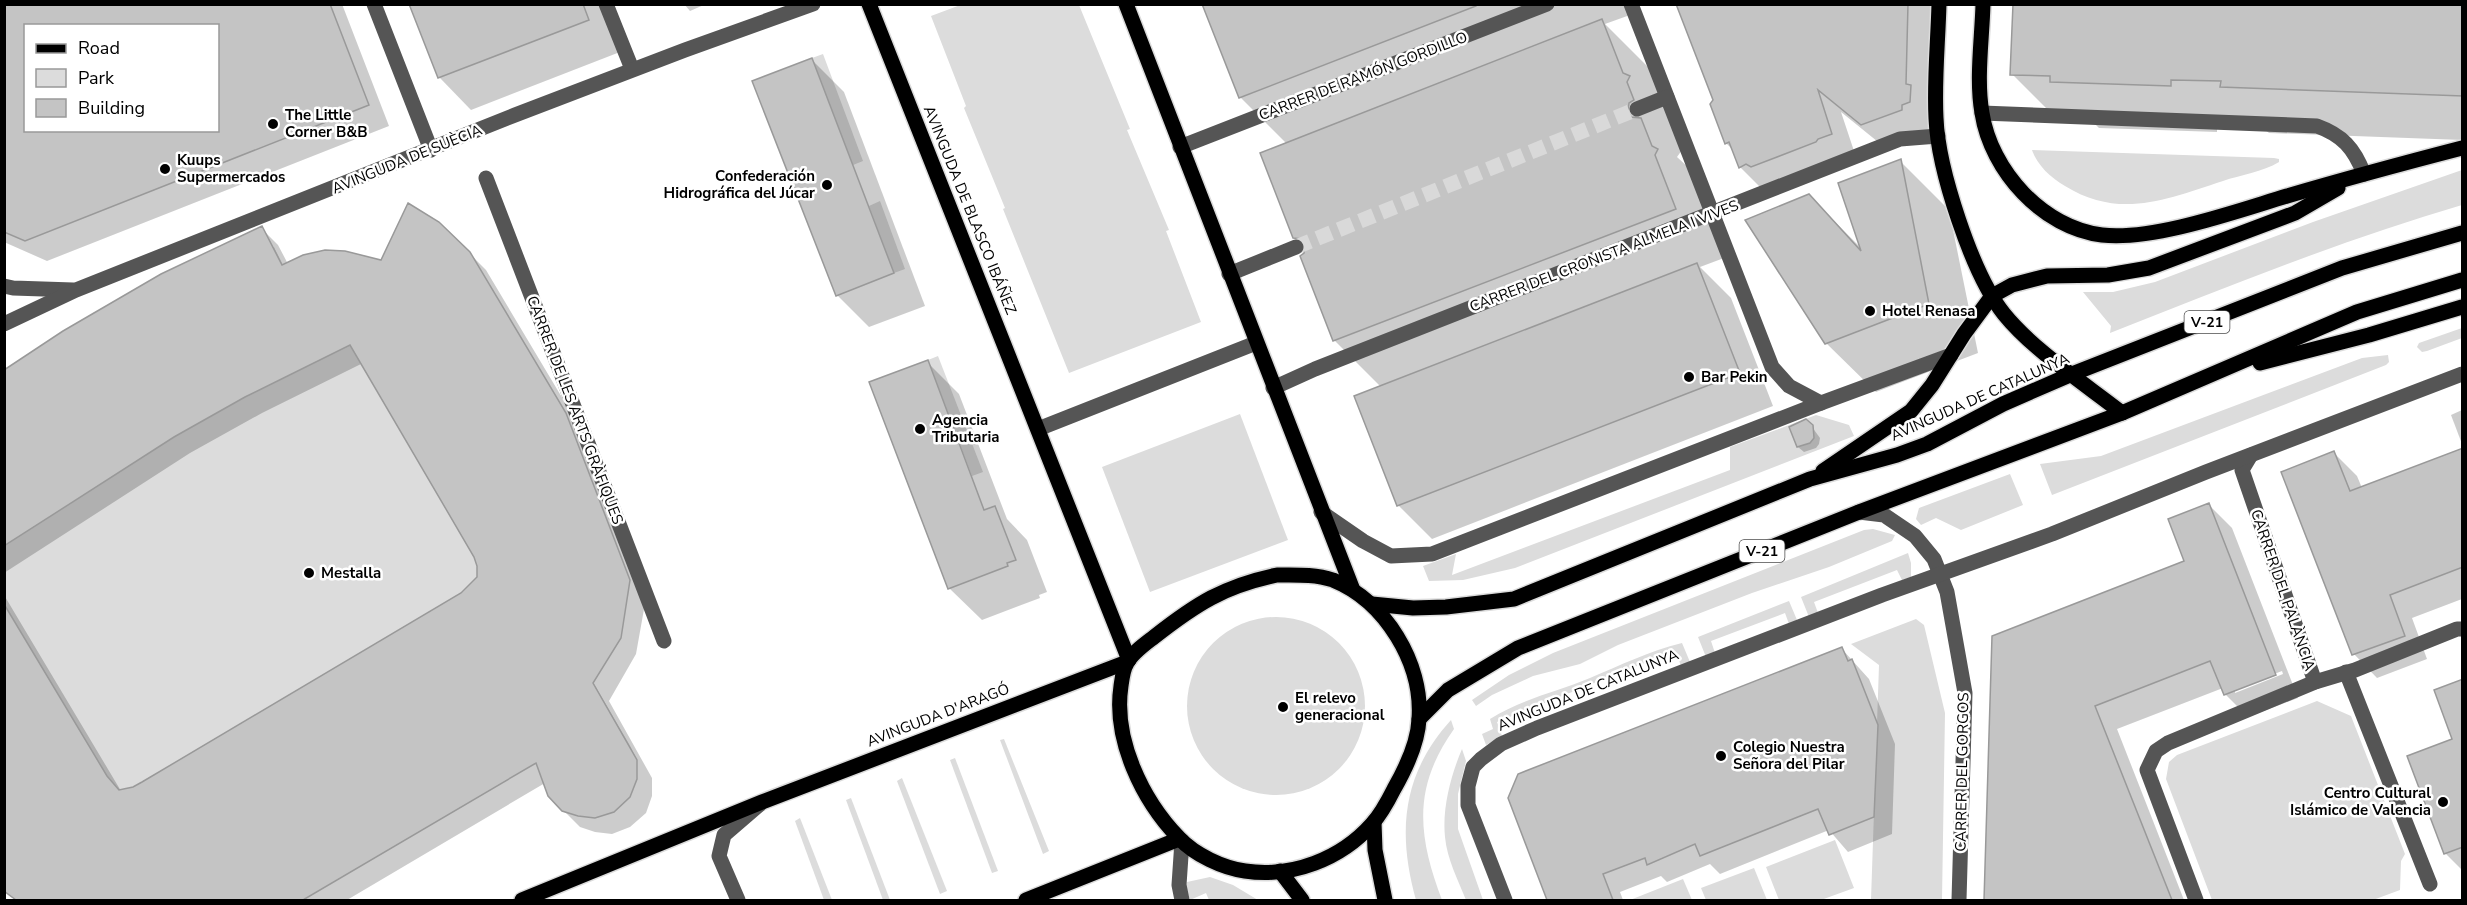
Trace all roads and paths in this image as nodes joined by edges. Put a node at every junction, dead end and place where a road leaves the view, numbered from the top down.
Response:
1 (375, 4) edge
2 (606, 4) edge
3 (813, 4) edge
4 (869, 4) edge
5 (1125, 4) edge
6 (1547, 4) edge
7 (1631, 4) edge
8 (1939, 4) edge
9 (1983, 4) edge
10 (632, 69) junction
11 (1667, 97) junction
12 (1637, 109) tunnel mouth
13 (1982, 113) junction
14 (1938, 136) junction
15 (1180, 147) junction
16 (2463, 148) edge
17 (430, 150) junction
18 (2364, 174) junction
19 (486, 178) dead end
20 (1712, 214) junction
21 (2463, 233) edge
22 (1296, 247) tunnel mouth
23 (1229, 274) junction
24 (2463, 280) edge
25 (4, 285) edge
26 (76, 290) junction
27 (1992, 297) junction
28 (2463, 307) edge
29 (4, 324) edge
30 (1256, 343) junction
31 (1951, 356) junction
32 (2219, 373) junction
33 (2072, 374) junction
34 (2463, 374) edge
35 (1273, 388) junction
36 (1821, 403) junction
37 (2122, 412) junction
38 (1038, 429) junction
39 (2251, 455) junction
40 (1810, 479) junction
41 (1321, 512) junction
42 (1859, 512) junction
43 (1941, 574) junction
44 (1353, 590) junction
45 (1372, 604) junction
46 (2463, 629) edge
47 (664, 641) dead end
48 (1128, 661) junction
49 (2346, 672) junction
50 (2315, 682) junction
51 (1419, 719) junction
52 (762, 802) junction
53 (1374, 822) junction
54 (1180, 840) junction
55 (1280, 872) junction
56 (2430, 884) dead end
57 (522, 900) edge
58 (738, 900) edge
59 (1026, 900) edge
60 (1182, 900) edge
61 (1302, 900) edge
62 (1385, 900) edge
63 (1505, 900) edge
64 (1959, 900) edge
65 (2196, 900) edge

1 - 17 street
2 - 10 street
3 - 10 street, AVINGUDA DE SUÈCIA
4 - 38 main road, AVINGUDA DE BLASCO IBÁÑEZ
5 - 15 main road
6 - 15 street, CARRER DE RAMÓN GORDILLO
7 - 11 street
8 - 14 main road
9 - 13 main road
10 - 17 street, AVINGUDA DE SUÈCIA
11 - 12 street
11 - 20 street
13 - 18 street
13 - 18 main road
14 - 20 street, CARRER DEL CRONISTA ALMELA I VIVES
14 - 27 main road
15 - 23 main road
16 - 18 main road
17 - 26 street, AVINGUDA DE SUÈCIA
18 - 27 main road
19 - 47 street, CARRER DE LES ARTS GRÀFIQUES
20 - 35 street, CARRER DEL CRONISTA ALMELA I VIVES
20 - 36 street
21 - 33 main road, AVINGUDA DE CATALUNYA / V-21
22 - 23 street
23 - 30 main road
24 - 32 main road, V-21
25 - 26 street
26 - 29 street, AVINGUDA DE SUÈCIA
27 - 31 main road
27 - 33 main road
28 - 32 main road
30 - 35 main road
30 - 38 street
31 - 36 street
31 - 40 main road
32 - 37 main road, V-21
33 - 37 main road
33 - 40 main road, AVINGUDA DE CATALUNYA / V-21
34 - 39 street, AVINGUDA DE CATALUNYA
35 - 41 main road
36 - 41 street
37 - 42 main road, V-21
38 - 48 main road, AVINGUDA DE BLASCO IBÁÑEZ
39 - 43 street, AVINGUDA DE CATALUNYA
39 - 50 street, CARRER DEL PALÀNCIA
40 - 45 main road, AVINGUDA DE CATALUNYA / V-21
41 - 44 main road
42 - 43 street, CARRER DEL GORGOS
42 - 51 main road, V-21
43 - 63 street, AVINGUDA DE CATALUNYA
43 - 64 street, CARRER DEL GORGOS
44 - 45 main road
44 - 48 main road
45 - 51 main road
46 - 49 street
48 - 52 main road, AVINGUDA D'ARAGÓ
48 - 54 main road
49 - 50 street
49 - 56 street
50 - 65 street, CARRER DEL PALÀNCIA
51 - 53 main road
52 - 57 main road, AVINGUDA D'ARAGÓ
52 - 58 street, AVINGUDA D'ARAGÓ
53 - 55 main road
53 - 62 main road
54 - 55 main road
54 - 59 main road
54 - 60 street
55 - 61 main road

